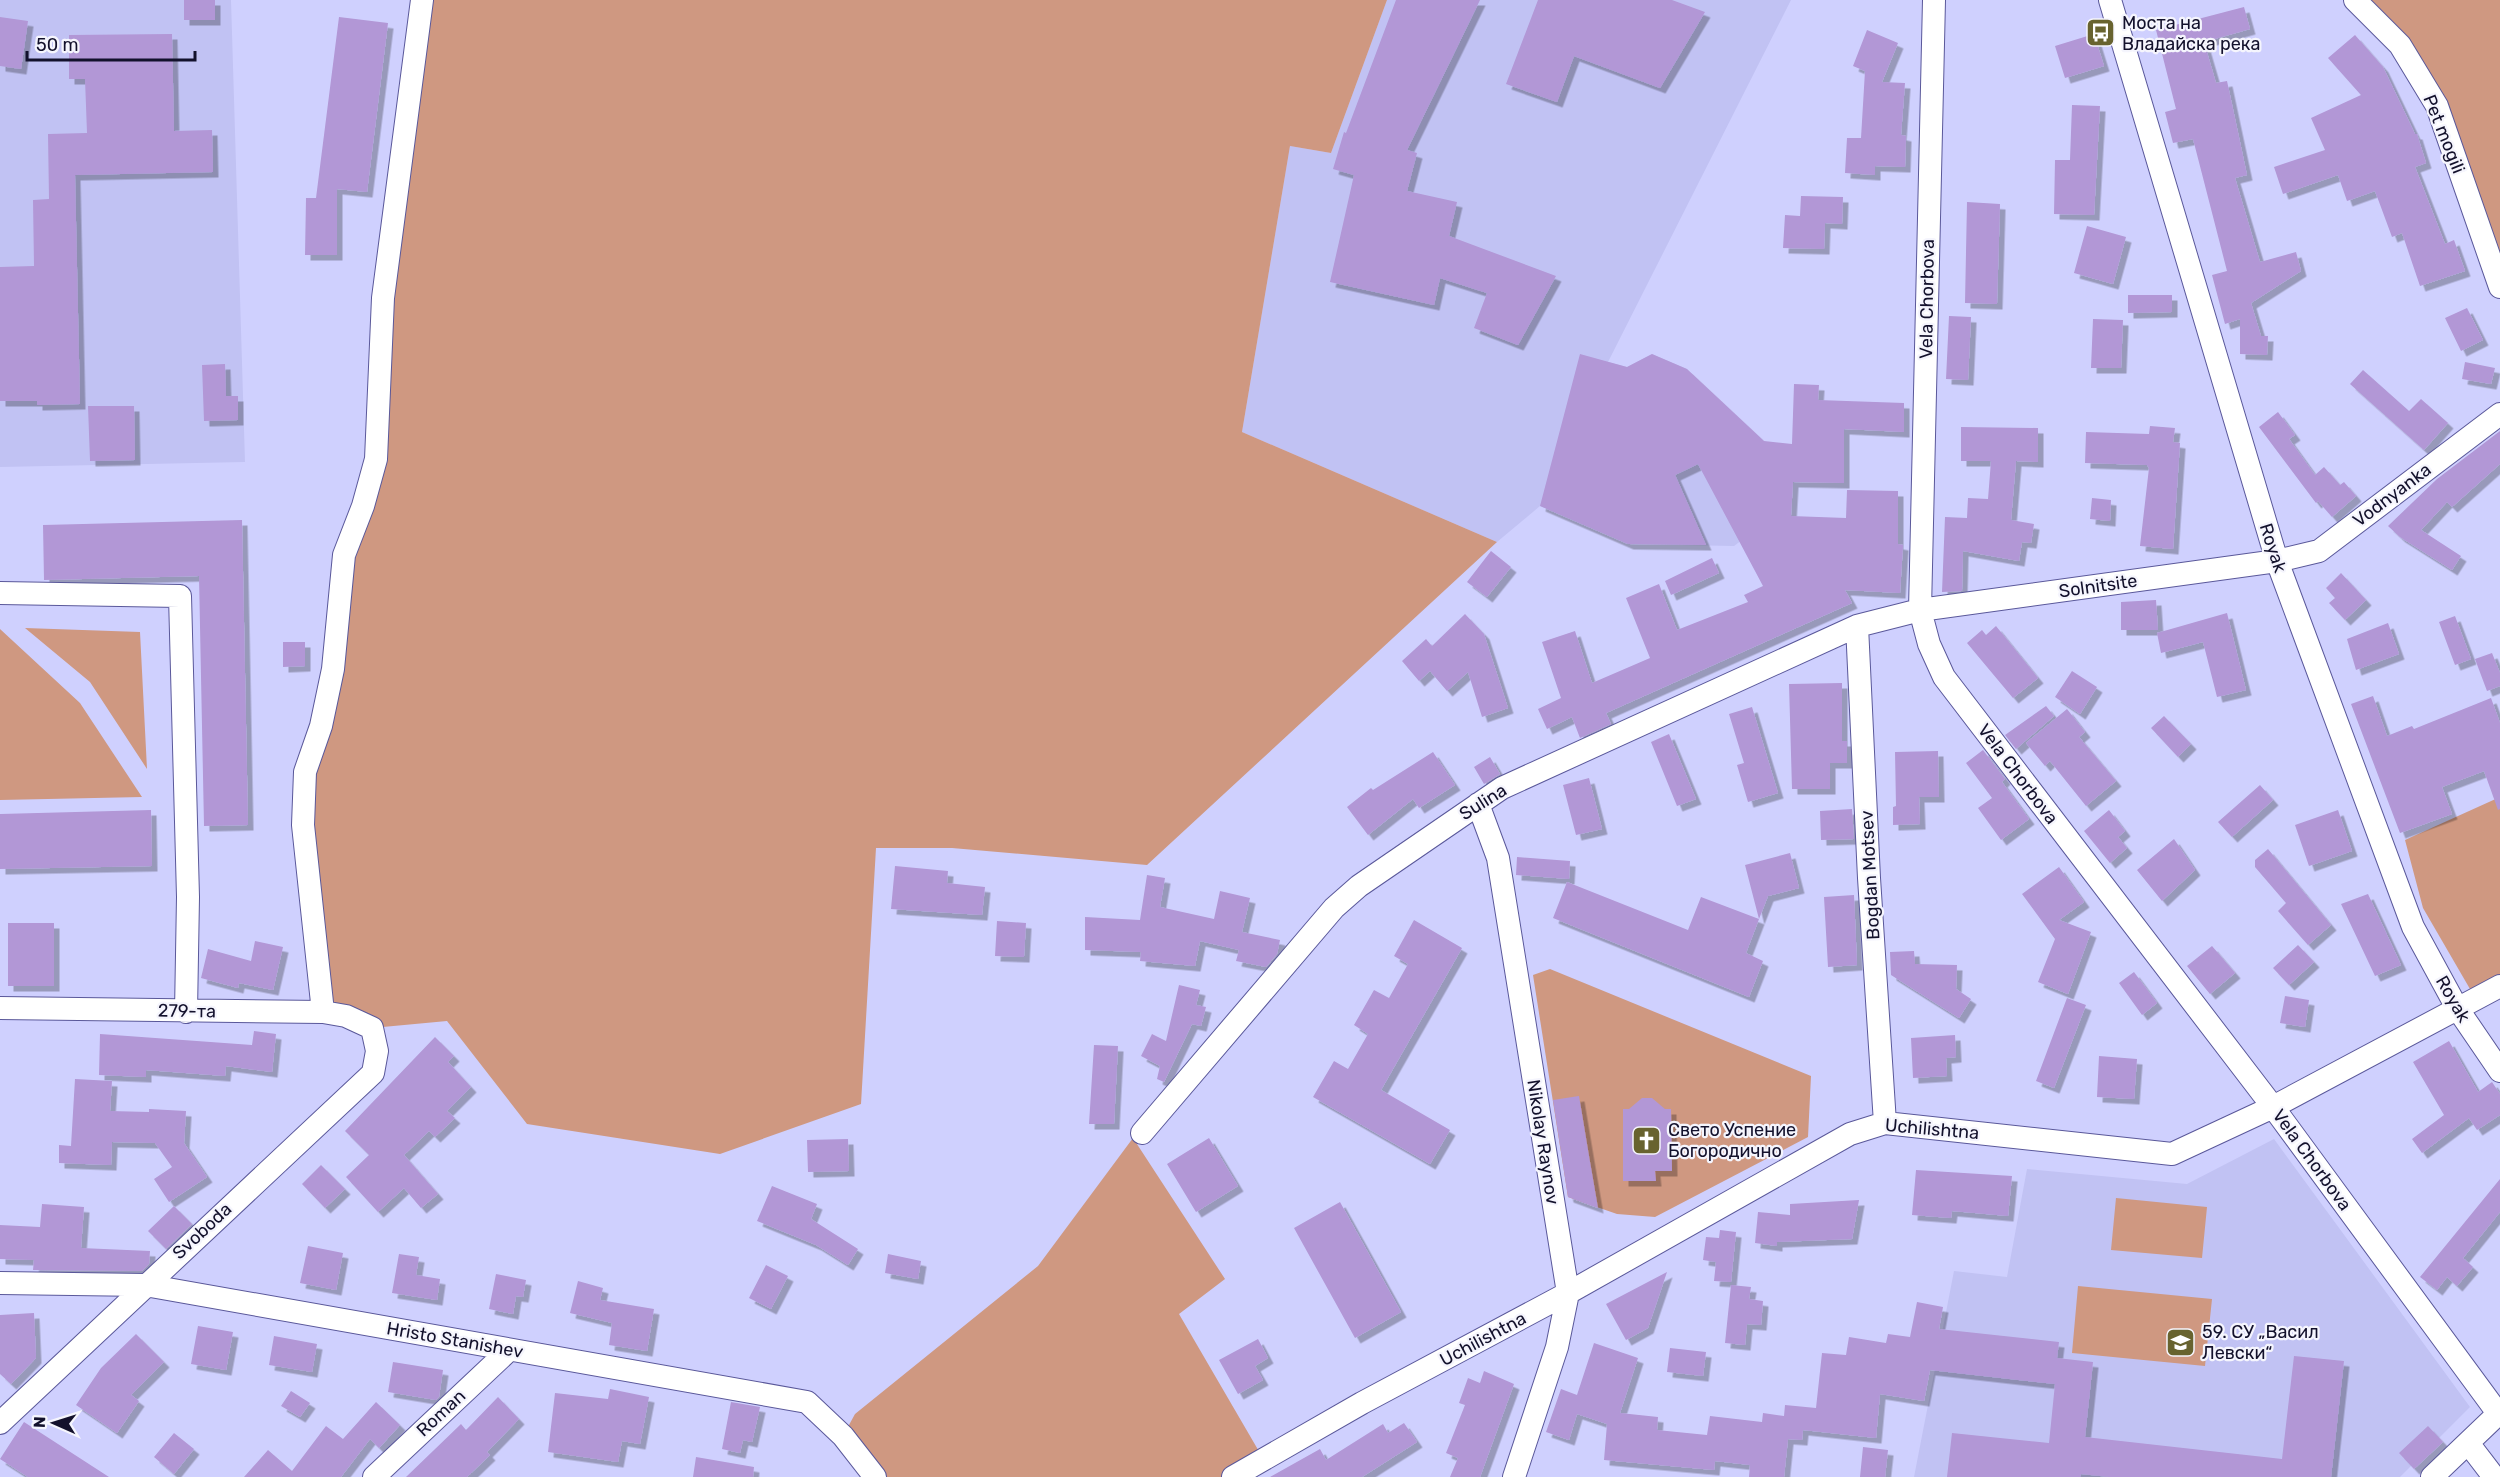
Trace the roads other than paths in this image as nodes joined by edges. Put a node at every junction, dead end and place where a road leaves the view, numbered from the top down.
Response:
1 (422, 0) edge
2 (1934, 0) edge
3 (2110, 0) edge
4 (2355, 0) edge
5 (2500, 287) edge
6 (2500, 414) edge
7 (2277, 561) junction
8 (0, 593) edge
9 (1920, 610) junction
10 (1857, 626) junction
11 (1478, 804) junction
12 (2500, 986) edge
13 (0, 1008) edge
14 (2457, 1008) junction
15 (186, 1011) junction
16 (323, 1012) junction
17 (372, 1028) joint
18 (2500, 1071) edge
19 (2273, 1107) junction
20 (1885, 1123) junction
21 (1142, 1133) dead end
22 (0, 1283) edge
23 (145, 1285) junction
24 (1568, 1293) junction
25 (509, 1350) junction
26 (2499, 1415) edge
27 (0, 1423) edge
28 (2468, 1443) junction
29 (374, 1477) edge
30 (875, 1477) edge
31 (1233, 1477) edge
32 (1514, 1477) edge
33 (2432, 1477) edge
34 (2494, 1477) edge

1 - 16 street
2 - 9 street, Vela Chorbova
3 - 7 street, Royak
4 - 5 street, Pet mogili
6 - 7 street, Vodnyanka
7 - 9 street, Solnitsite
7 - 14 street, Royak
8 - 15 street
9 - 10 street, Sulina
9 - 19 street, Vela Chorbova
10 - 11 street, Sulina
10 - 20 street, Bogdan Motsev
11 - 21 street, Sulina
11 - 24 street, Nikolay Raynov
12 - 14 street, Uchilishtna
13 - 15 street, 279-та
14 - 18 street, Royak
14 - 19 street, Uchilishtna
15 - 16 street, 279-та
16 - 17 street, 279-та
17 - 23 street, Svoboda
19 - 20 street, Uchilishtna
19 - 26 street, Vela Chorbova
20 - 24 street, Uchilishtna
22 - 23 street, Hristo Stanishev
23 - 25 street, Hristo Stanishev
23 - 27 street, Svoboda
24 - 31 street, Uchilishtna
24 - 32 street, Nikolay Raynov
25 - 29 street, Roman
25 - 30 street, Hristo Stanishev
26 - 28 street
28 - 33 street
28 - 34 street

